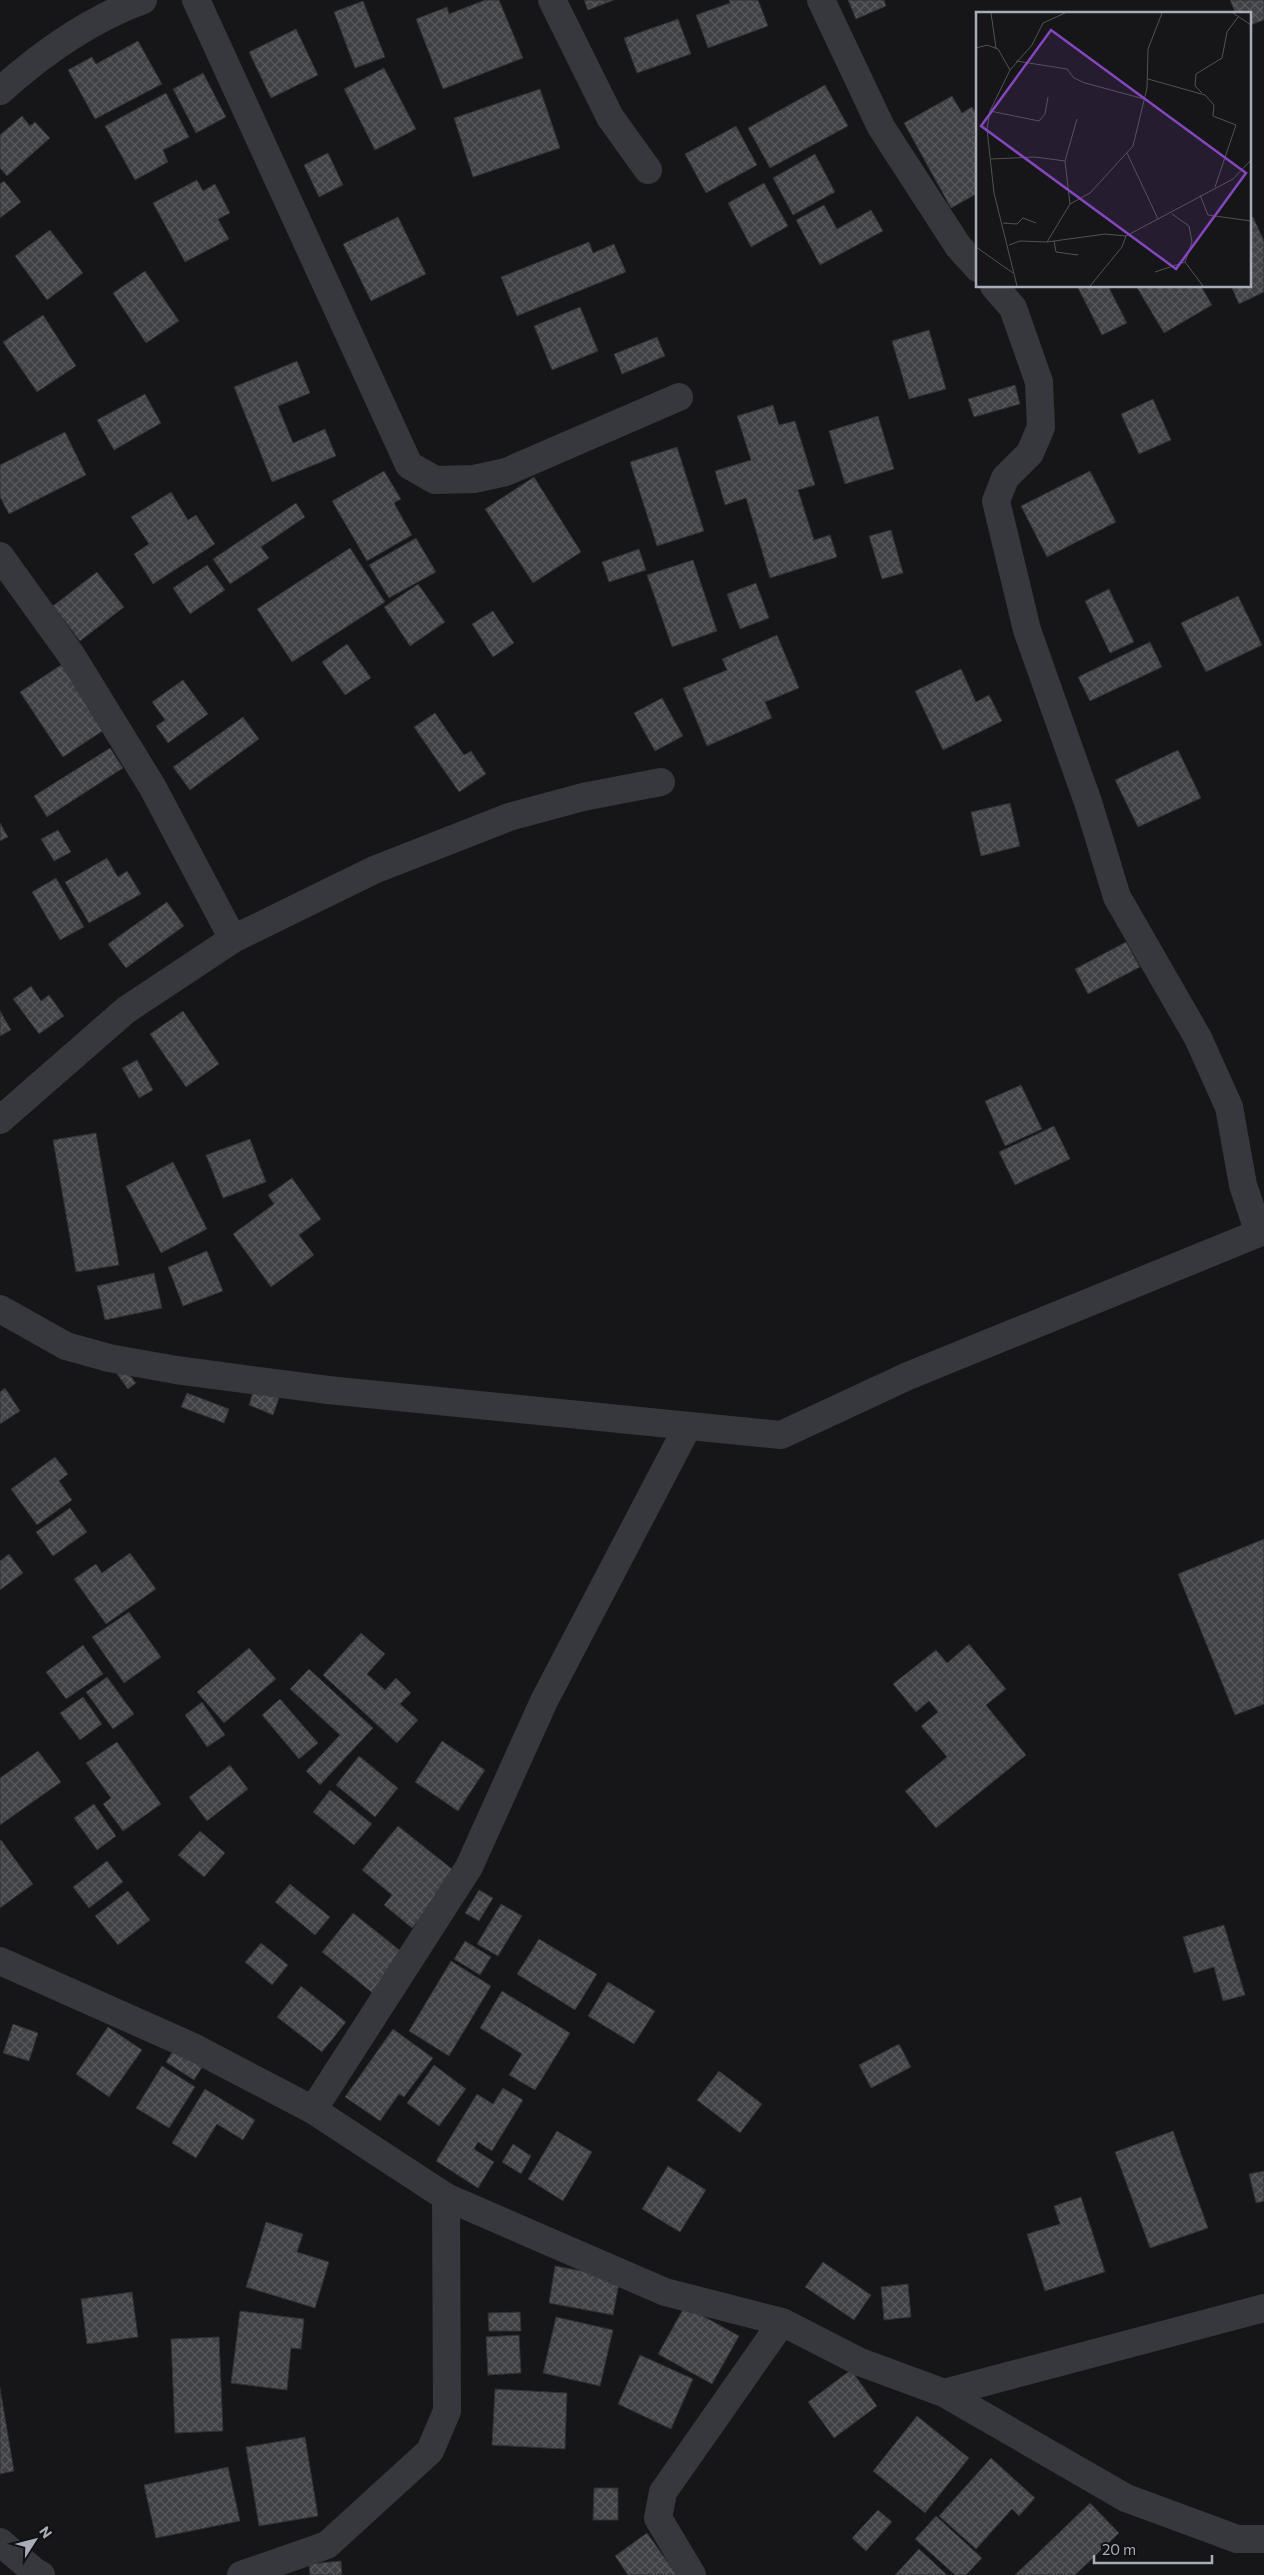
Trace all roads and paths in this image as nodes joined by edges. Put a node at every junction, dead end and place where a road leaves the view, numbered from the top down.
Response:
1 (143, 0) edge
2 (196, 0) edge
3 (552, 0) edge
4 (820, 0) edge
5 (0, 91) edge
6 (648, 170) dead end
7 (976, 266) edge
8 (996, 288) edge
9 (679, 397) dead end
10 (0, 556) edge
11 (661, 782) dead end
12 (233, 939) junction
13 (0, 1120) edge
14 (1261, 1232) edge
15 (0, 1310) edge
16 (688, 1426) junction
17 (0, 1961) edge
18 (313, 2110) junction
19 (446, 2197) junction
20 (1264, 2308) edge
21 (782, 2322) junction
22 (944, 2393) junction
23 (1264, 2539) edge
24 (0, 2542) edge
25 (42, 2575) edge
26 (241, 2575) edge
27 (692, 2575) edge

1 - 5 street
2 - 9 street
3 - 6 street
4 - 7 street
8 - 14 street
10 - 12 street
11 - 12 street
12 - 13 street
14 - 16 street
15 - 16 street
16 - 18 street
17 - 18 street
18 - 19 street
19 - 21 street
19 - 26 street
20 - 22 street
21 - 22 street
21 - 27 street
22 - 23 street
24 - 25 street

